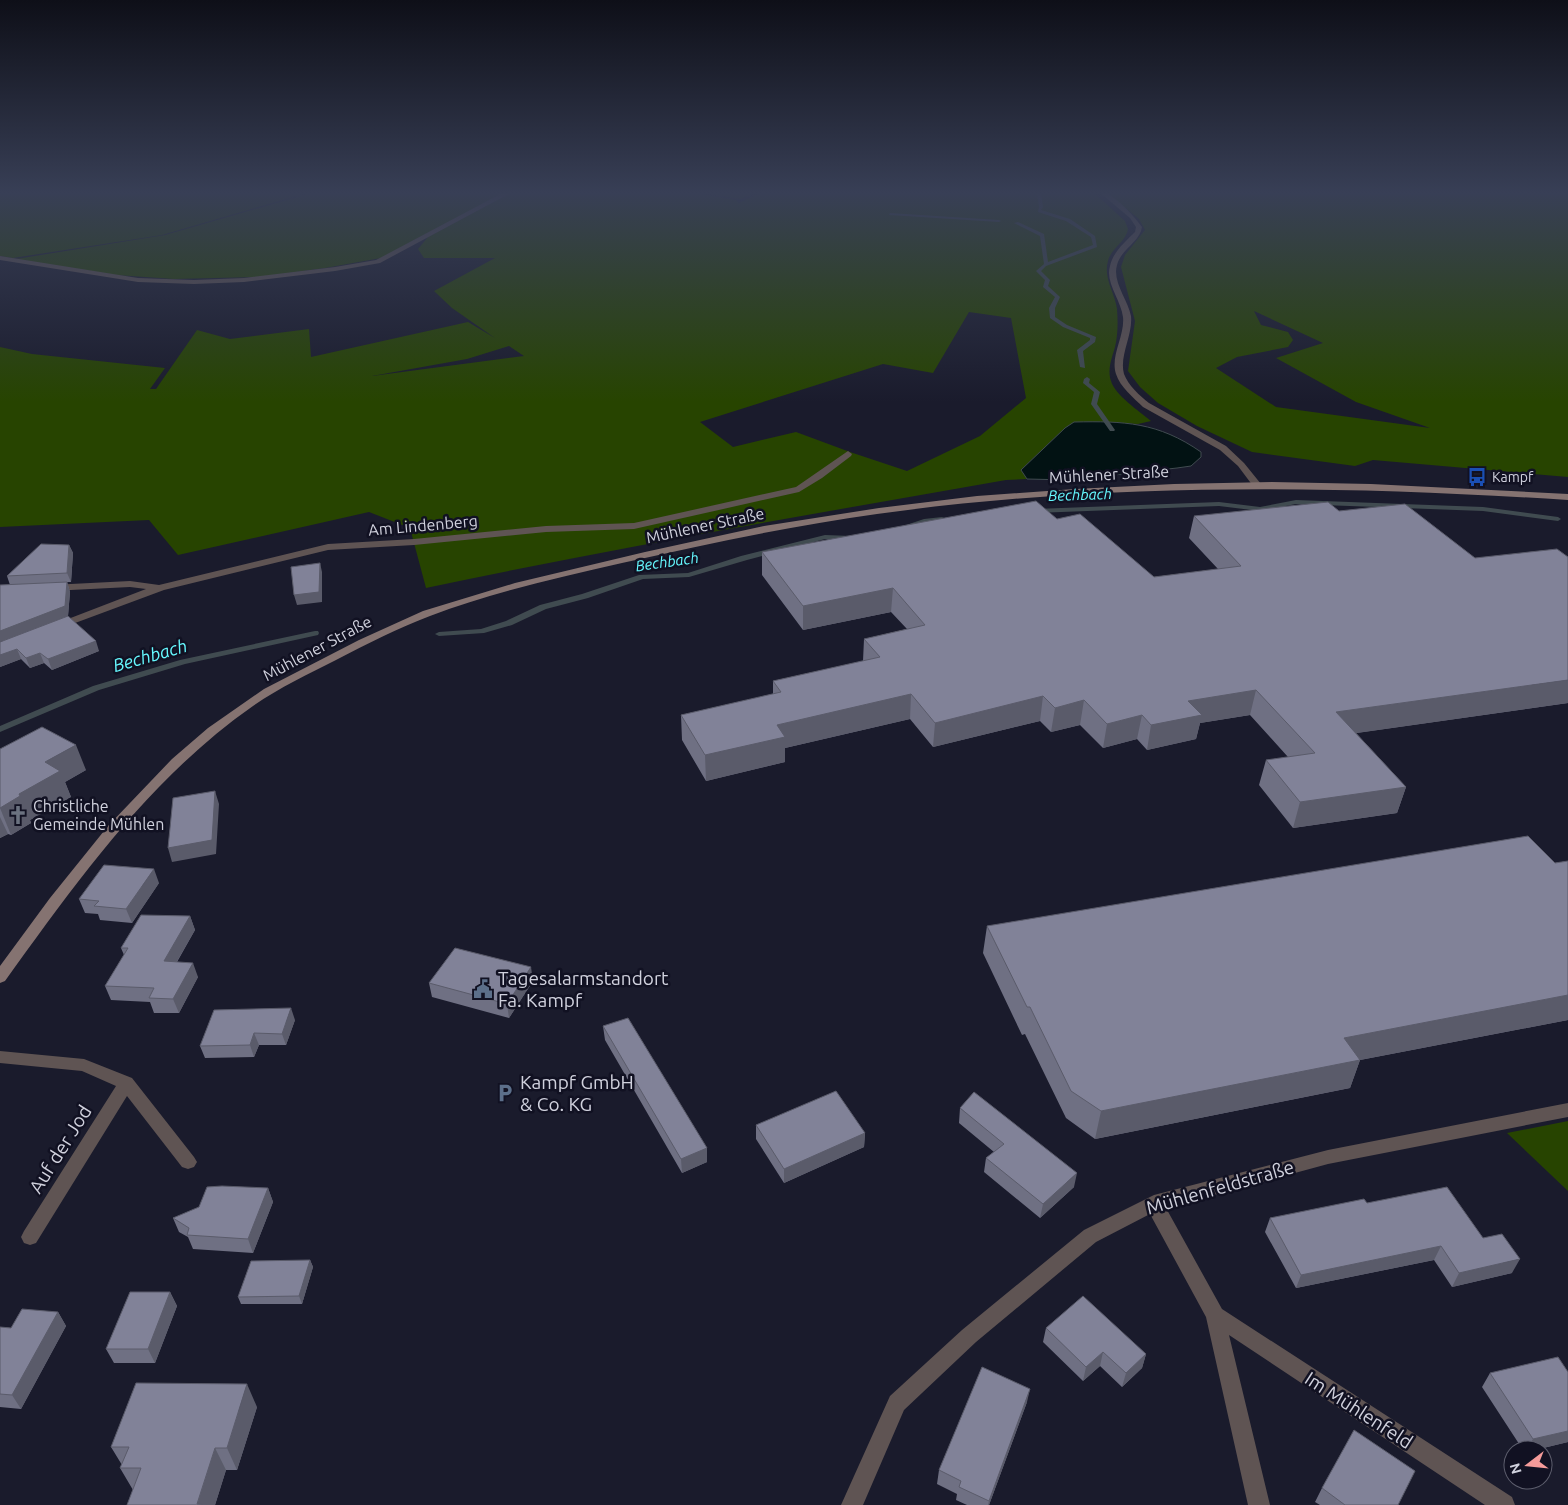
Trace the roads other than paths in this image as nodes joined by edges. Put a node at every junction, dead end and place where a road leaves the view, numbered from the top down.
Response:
1 (20, 261) edge
2 (379, 261) edge
3 (1116, 261) edge
4 (848, 454) dead end
5 (1256, 484) junction
6 (1568, 497) edge
7 (37, 588) edge
8 (160, 588) junction
9 (44, 631) edge
10 (0, 977) edge
11 (0, 1057) edge
12 (126, 1083) junction
13 (1568, 1110) edge
14 (188, 1162) dead end
15 (1154, 1203) junction
16 (30, 1237) dead end
17 (1215, 1315) junction
18 (852, 1505) edge
19 (1259, 1505) edge
20 (1504, 1505) edge

1 - 2 street
3 - 5 street
4 - 8 street, Am Lindenberg
5 - 6 main road, Mühlener Straße
5 - 10 main road, Mühlener Straße
7 - 8 street
8 - 9 street, Am Lindenberg
11 - 12 street
12 - 14 street
12 - 16 street, Auf der Jod
13 - 15 street, Mühlenfeldstraße
15 - 17 street, Im Mühlenfeld
15 - 18 street, Mühlenfeldstraße
17 - 19 street, Im Mühlenfeld
17 - 20 street, Im Mühlenfeld

